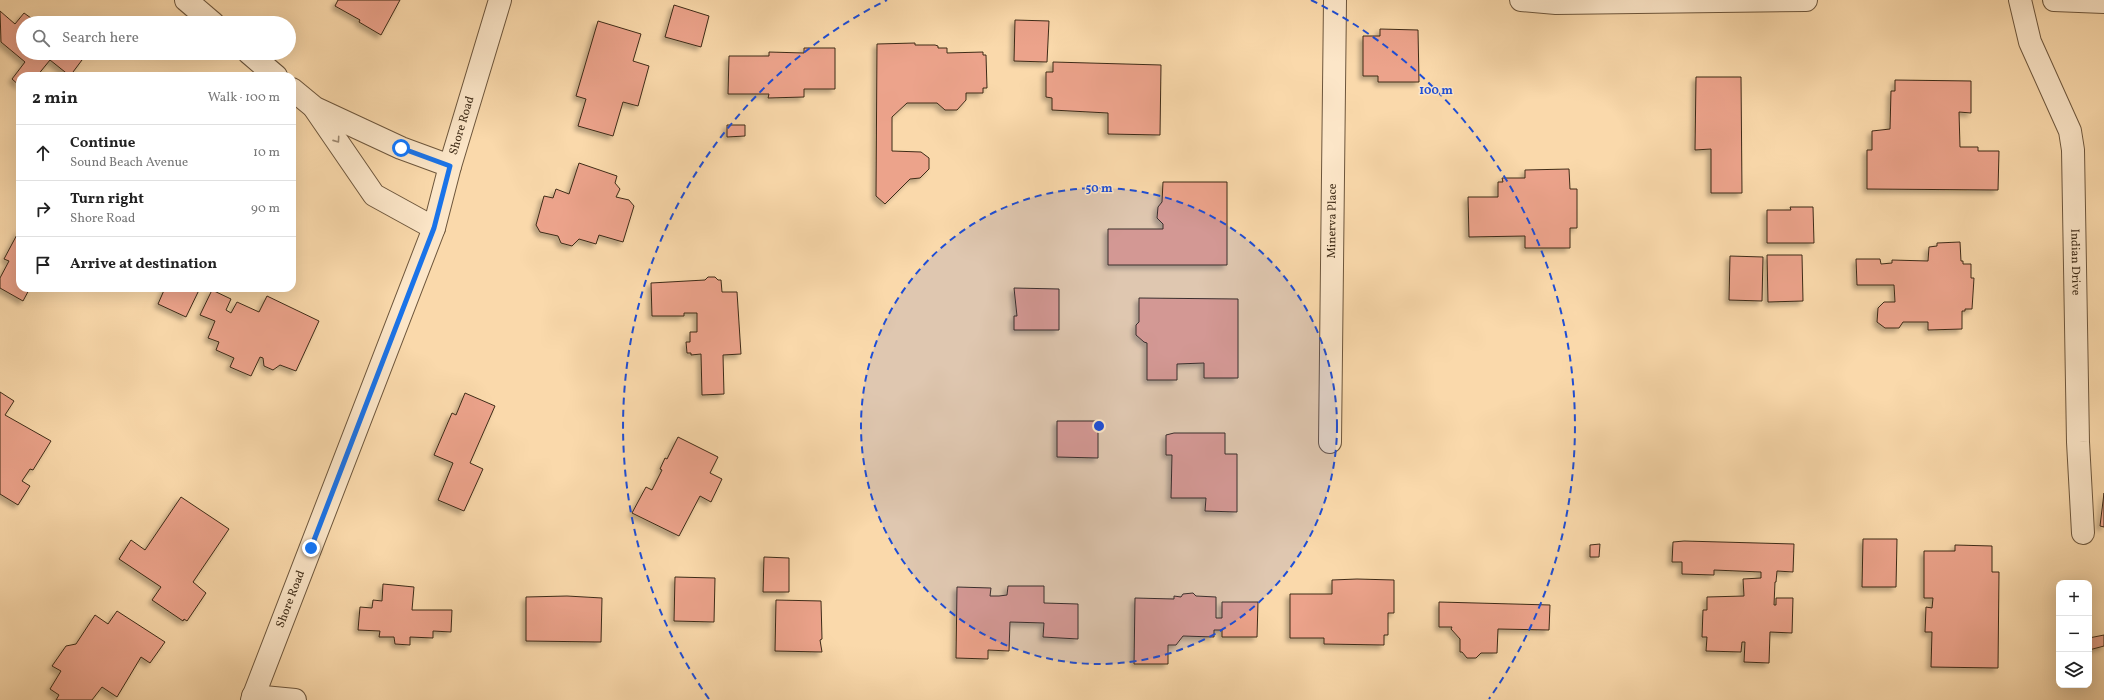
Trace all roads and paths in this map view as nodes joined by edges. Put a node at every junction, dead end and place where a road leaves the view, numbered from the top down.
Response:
1 (186, 0) edge
2 (500, 0) edge
3 (1335, 0) edge
4 (1521, 0) edge
5 (1806, 0) edge
6 (2020, 0) edge
7 (2054, 0) edge
8 (2104, 2) edge
9 (205, 16) edge
10 (257, 60) edge
11 (271, 72) edge
12 (296, 92) edge
13 (315, 108) junction
14 (450, 166) junction
15 (434, 228) junction
16 (1330, 442) dead end
17 (2083, 534) dead end
18 (252, 698) edge
19 (295, 700) edge

1 - 9 street
2 - 14 street, Shore Road
3 - 16 street, Minerva Place
4 - 5 street
6 - 17 street, Indian Drive
7 - 8 street
10 - 11 street
12 - 13 street
13 - 14 street
13 -> 15 street
14 - 15 street, Shore Road
15 - 18 street, Shore Road
18 - 19 street

